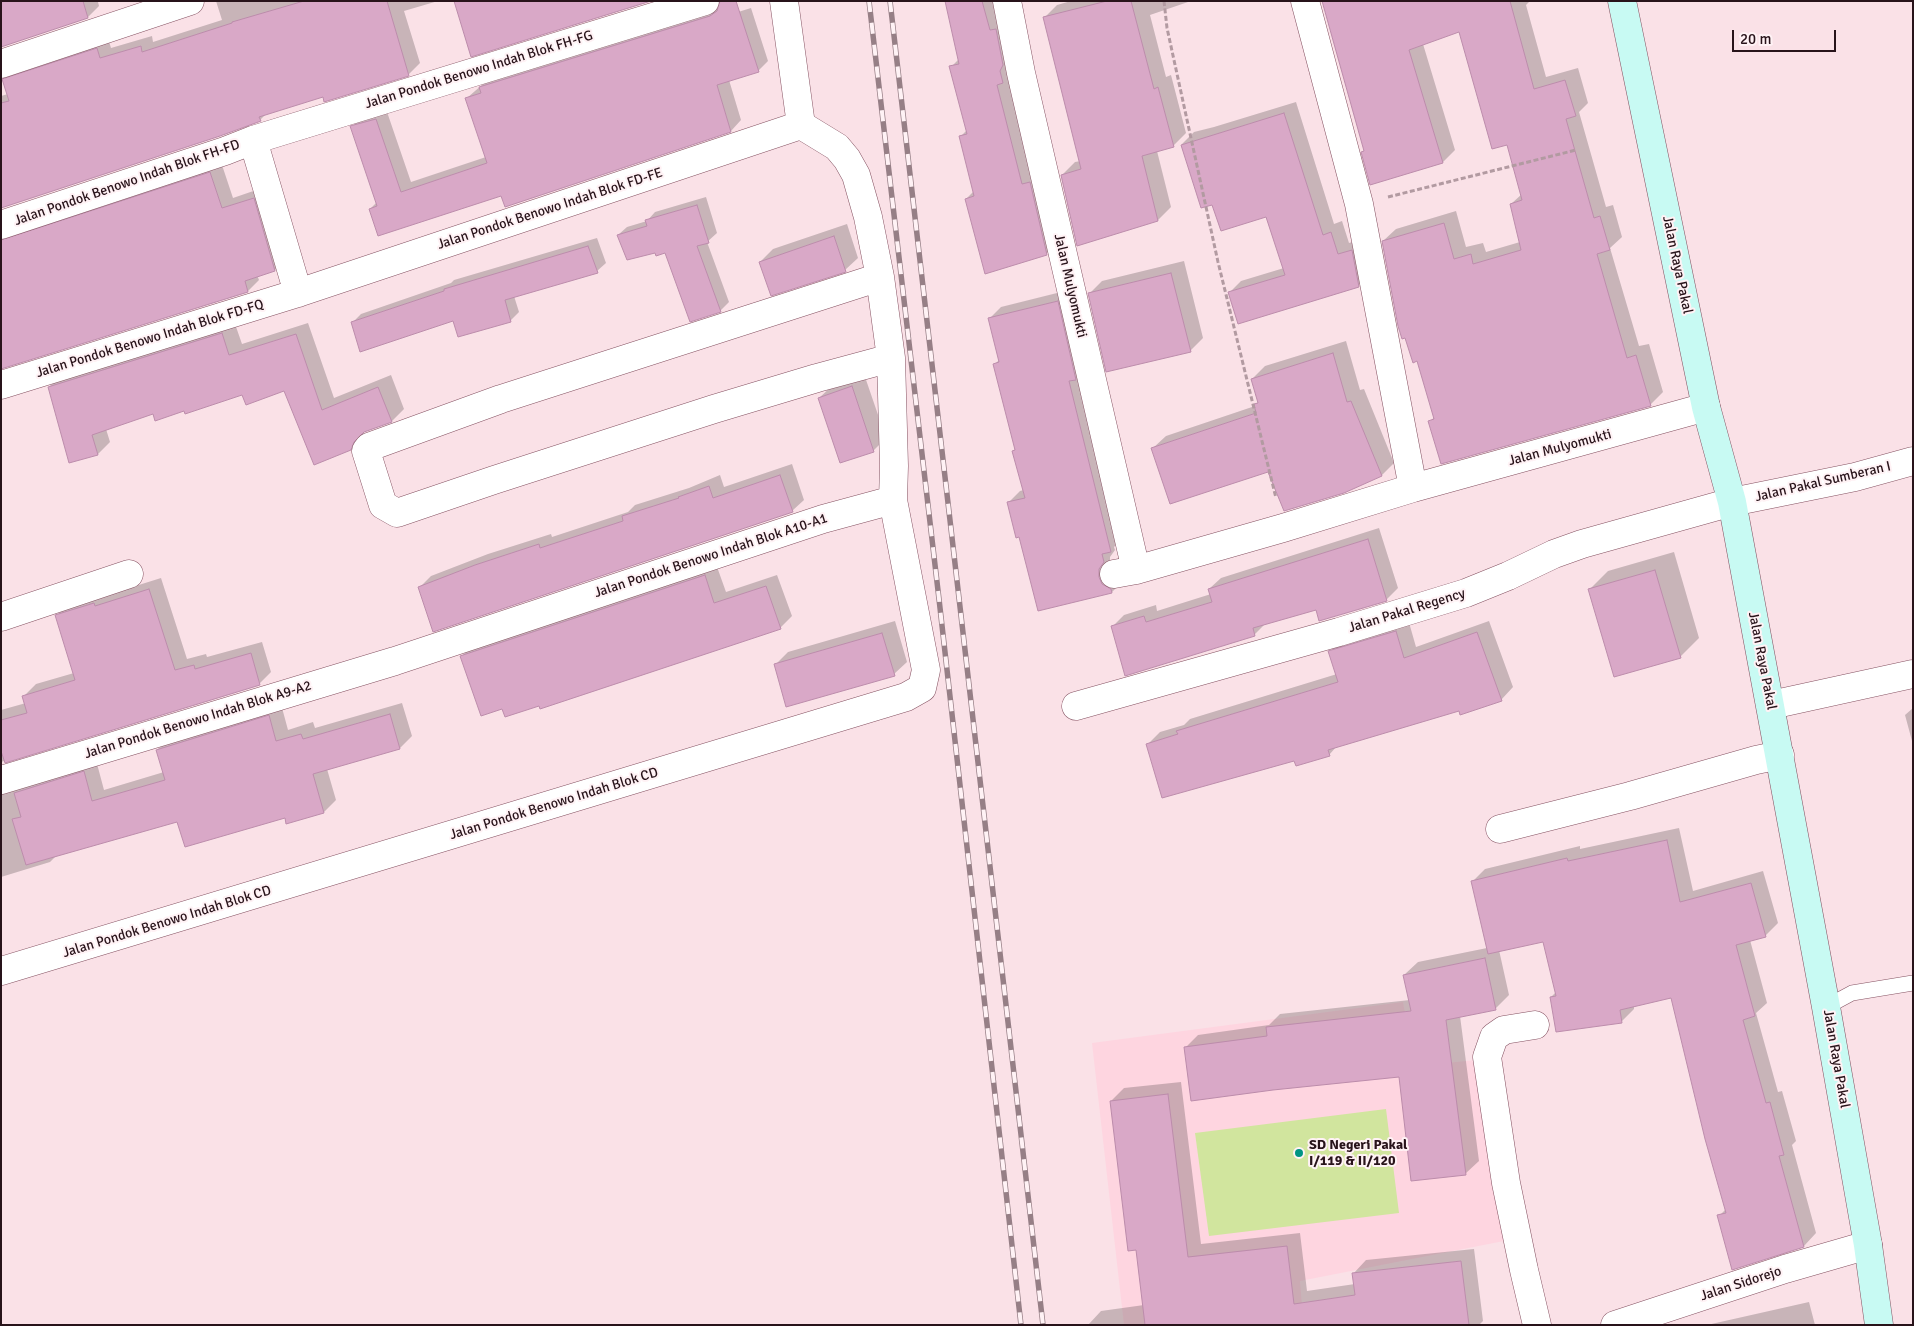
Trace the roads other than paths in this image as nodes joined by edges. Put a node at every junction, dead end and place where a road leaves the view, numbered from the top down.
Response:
1 (190, 1) edge
2 (705, 1) edge
3 (784, 1) edge
4 (1007, 1) edge
5 (1305, 1) edge
6 (1622, 1) edge
7 (1, 64) edge
8 (801, 125) junction
9 (254, 140) junction
10 (1, 226) edge
11 (880, 277) junction
12 (298, 292) junction
13 (891, 358) junction
14 (1, 385) edge
15 (1706, 407) junction
16 (1913, 461) edge
17 (1413, 488) junction
18 (893, 500) junction
19 (1732, 502) junction
20 (129, 574) dead end
21 (1, 617) edge
22 (395, 660) joint
23 (1913, 674) edge
24 (1771, 705) junction
25 (1076, 706) dead end
26 (1780, 755) junction
27 (1, 780) edge
28 (1500, 829) dead end
29 (1, 971) edge
30 (1913, 983) edge
31 (1826, 1007) junction
32 (1535, 1025) dead end
33 (1868, 1245) junction
34 (1537, 1325) edge
35 (1615, 1325) edge
36 (1879, 1325) edge

1 - 7 street
2 - 9 street, Jalan Pondok Benowo Indah Blok FH-FG
3 - 8 street
4 - 17 street, Jalan Mulyomukti
5 - 17 street
6 - 15 main road, Jalan Raya Pakal
8 - 11 street
8 - 12 street, Jalan Pondok Benowo Indah Blok FD-FE
9 - 10 street, Jalan Pondok Benowo Indah Blok FH-FD
9 - 12 street
11 - 13 street
11 - 13 street
12 - 14 street, Jalan Pondok Benowo Indah Blok FD-FQ
13 - 18 street
15 - 17 street, Jalan Mulyomukti
15 - 19 main road, Jalan Raya Pakal
16 - 19 street, Jalan Pakal Sumberan I
18 - 22 street, Jalan Pondok Benowo Indah Blok A10-A1
18 - 29 street, Jalan Pondok Benowo Indah Blok CD
19 - 24 main road, Jalan Raya Pakal
19 - 25 street, Jalan Pakal Regency
20 - 21 street
22 - 27 street, Jalan Pondok Benowo Indah Blok A9-A2
23 - 24 street
24 - 26 main road, Jalan Raya Pakal
26 - 28 street
26 - 31 main road, Jalan Raya Pakal
30 - 31 lane
31 - 33 main road, Jalan Raya Pakal
32 - 34 street
33 - 35 street, Jalan Sidorejo
33 - 36 main road, Jalan Raya Pakal

